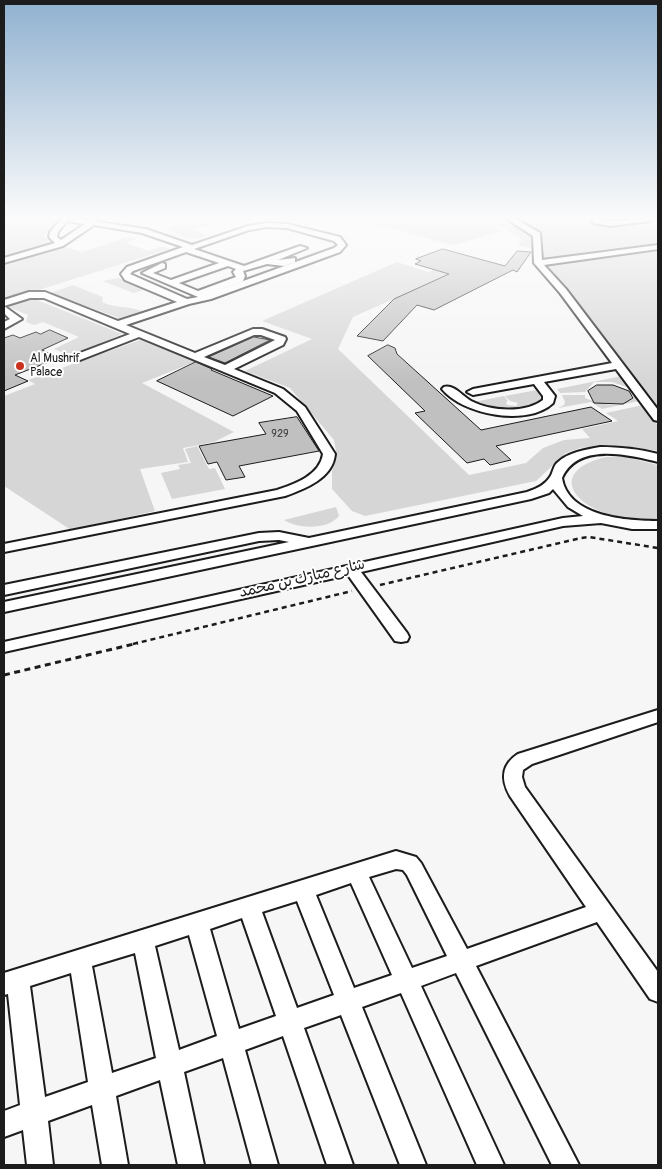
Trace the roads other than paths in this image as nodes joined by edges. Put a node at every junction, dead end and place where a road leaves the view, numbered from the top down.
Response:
1 (125, 274) edge
2 (149, 274) edge
3 (168, 274) edge
4 (198, 274) edge
5 (227, 274) edge
6 (270, 274) edge
7 (547, 274) edge
8 (157, 278) junction
9 (171, 283) junction
10 (186, 302) junction
11 (5, 309) edge
12 (9, 324) edge
13 (116, 325) junction
14 (138, 334) junction
15 (194, 357) junction
16 (76, 358) dead end
17 (619, 366) junction
18 (225, 369) junction
19 (537, 380) junction
20 (448, 389) dead end
21 (473, 392) dead end
22 (658, 418) edge
23 (658, 458) edge
24 (556, 479) junction
25 (601, 519) junction
26 (634, 526) junction
27 (658, 526) edge
28 (658, 535) edge
29 (308, 542) junction
30 (4, 548) edge
31 (351, 568) junction
32 (4, 590) edge
33 (4, 607) edge
34 (401, 637) dead end
35 (4, 647) edge
36 (658, 716) edge
37 (358, 872) junction
38 (303, 890) junction
39 (249, 906) junction
40 (602, 911) junction
41 (197, 923) junction
42 (143, 940) junction
43 (80, 960) junction
44 (461, 960) junction
45 (406, 980) junction
46 (11, 982) edge
47 (658, 992) edge
48 (348, 1001) junction
49 (290, 1022) junction
50 (230, 1043) junction
51 (170, 1065) junction
52 (102, 1088) junction
53 (34, 1113) junction
54 (4, 1124) edge
55 (40, 1165) edge
56 (115, 1165) edge
57 (191, 1165) edge
58 (265, 1165) edge
59 (340, 1165) edge
60 (413, 1165) edge
61 (491, 1165) edge
62 (566, 1165) edge

1 - 10 street
2 - 8 street
3 - 8 street
4 - 9 street
5 - 9 street
6 - 10 street
7 - 17 street
8 - 9 street
10 - 13 street
11 - 12 street
11 - 13 street
13 - 14 street
14 - 15 street
14 - 16 street
15 - 18 street
15 - 18 street
17 - 19 street
17 - 22 street
18 - 30 street
19 - 20 street
19 - 21 street
23 - 24 street
24 - 25 street
24 - 29 street
25 - 26 street
25 - 31 street, شارع مبارك بن محمد
26 - 27 street
26 - 28 street
29 - 32 street
29 - 33 street
31 - 34 street
31 - 35 street, شارع مبارك بن محمد
36 - 40 street
37 - 38 street
37 - 44 street
37 - 45 street
38 - 39 street
38 - 48 street
39 - 41 street
39 - 49 street
40 - 44 street
40 - 47 street
41 - 42 street
41 - 50 street
42 - 43 street
42 - 51 street
43 - 46 street
43 - 52 street
44 - 45 street
44 - 62 street
45 - 48 street
45 - 61 street
46 - 53 street
48 - 49 street
48 - 60 street
49 - 50 street
49 - 59 street
50 - 51 street
50 - 58 street
51 - 52 street
51 - 57 street
52 - 53 street
52 - 56 street
53 - 54 street
53 - 55 street

